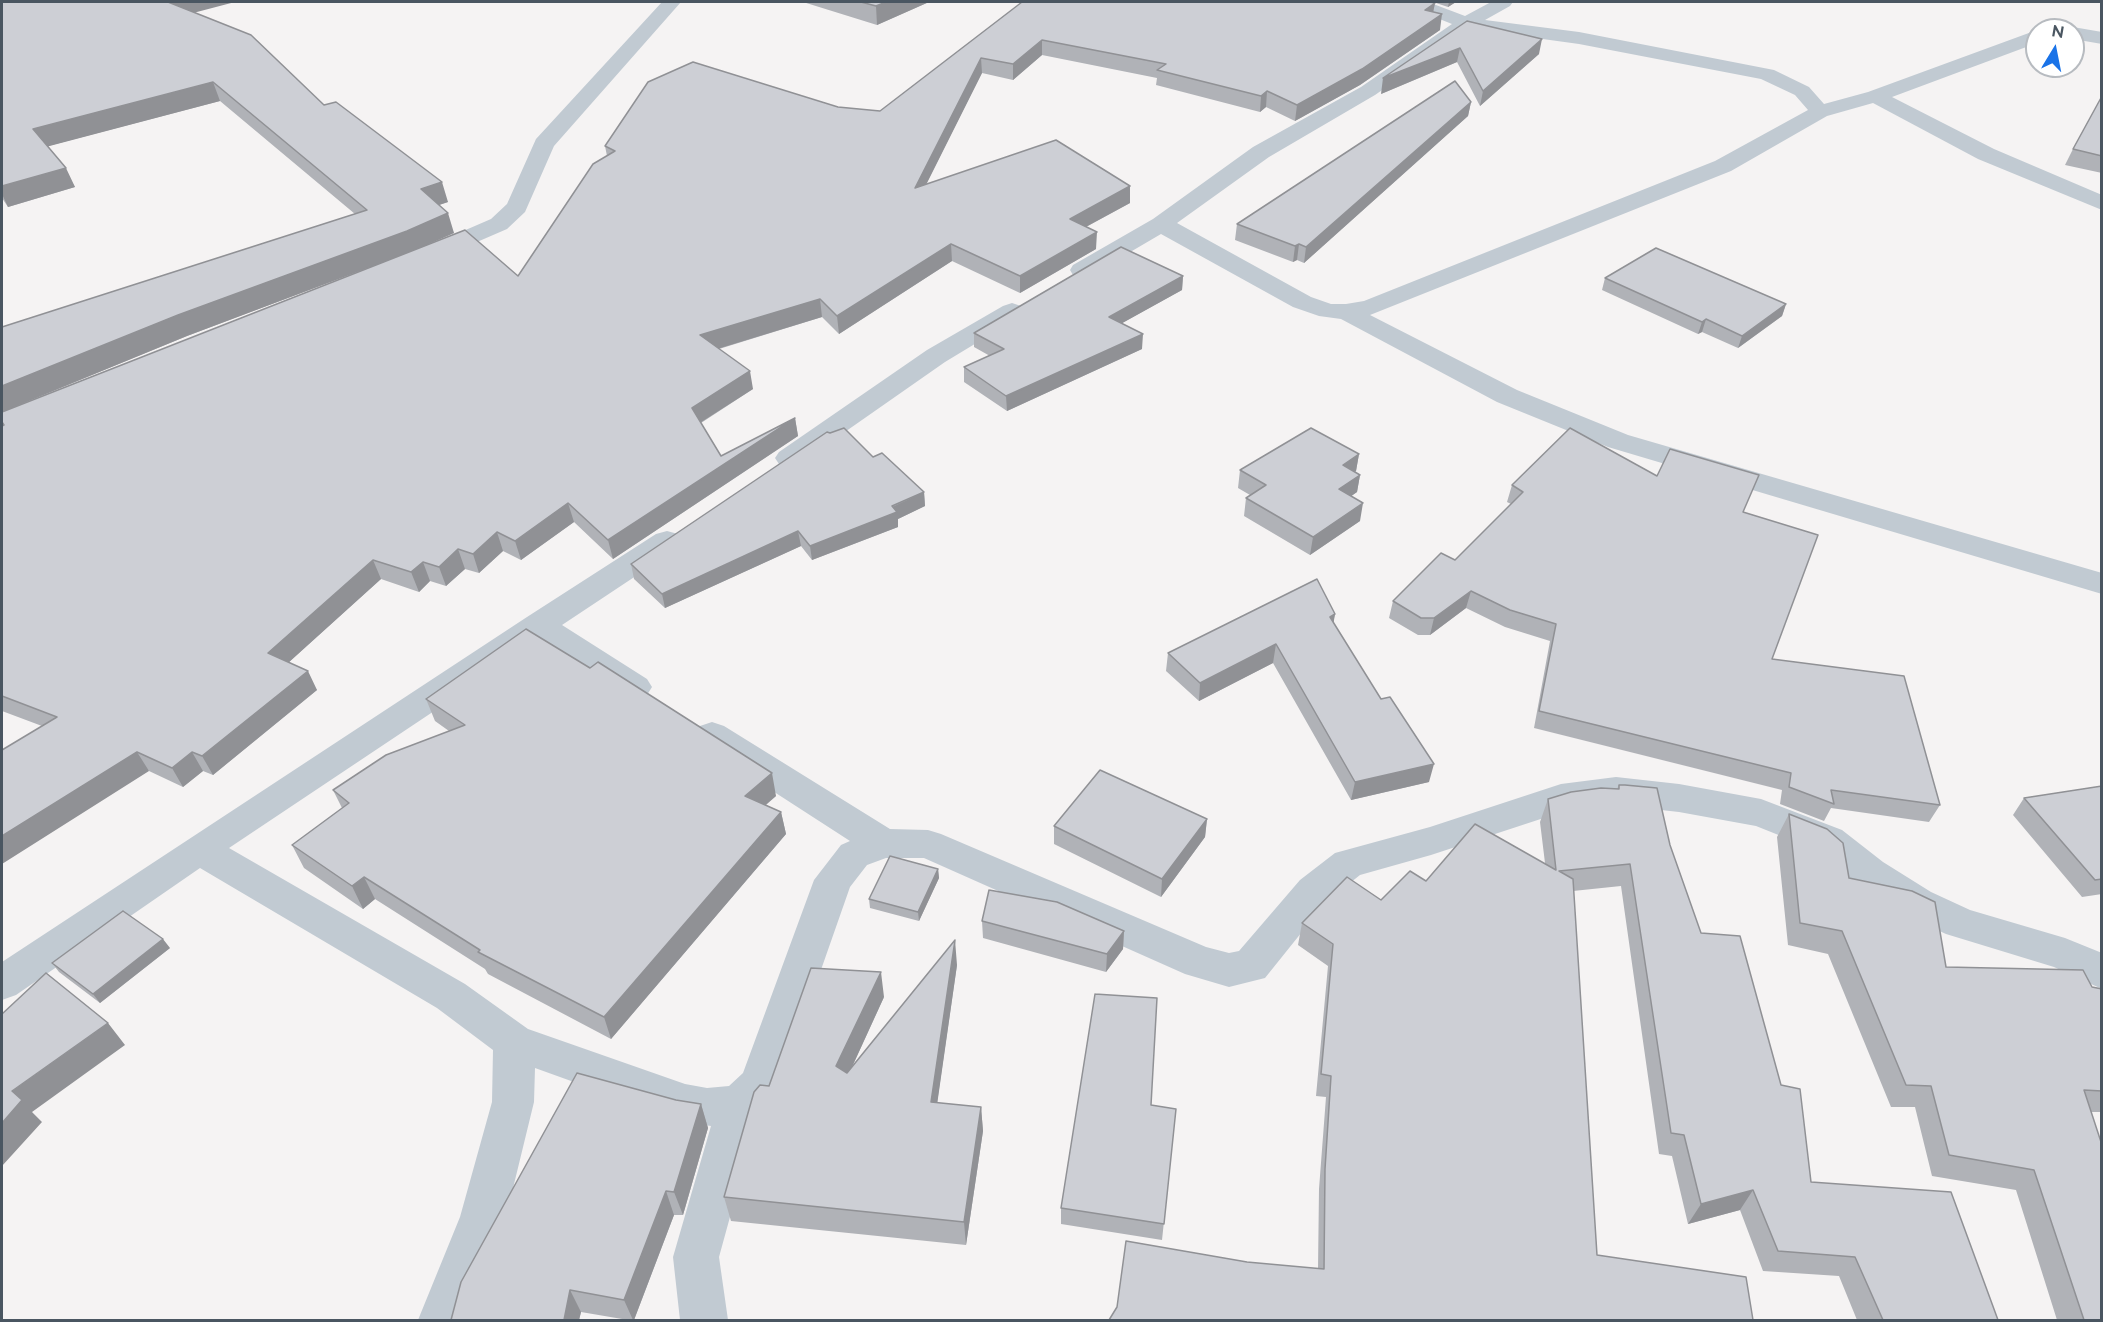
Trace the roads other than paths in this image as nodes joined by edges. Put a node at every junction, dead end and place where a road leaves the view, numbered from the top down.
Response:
1 (672, 2) edge
2 (1413, 2) edge
3 (1504, 2) edge
4 (1466, 23) junction
5 (2085, 35) edge
6 (2102, 38) edge
7 (2025, 40) edge
8 (1875, 96) junction
9 (1820, 112) junction
10 (2102, 203) edge
11 (1161, 224) junction
12 (411, 262) edge
13 (1346, 312) junction
14 (763, 476) edge
15 (686, 528) edge
16 (2102, 584) edge
17 (538, 625) junction
18 (659, 702) edge
19 (690, 722) edge
20 (883, 843) junction
21 (199, 849) junction
22 (2102, 972) edge
23 (2, 983) edge
24 (514, 1042) junction
25 (739, 1105) junction
26 (442, 1320) edge
27 (704, 1320) edge

1 - 12 street
2 - 4 street
3 - 4 street
4 - 9 street
4 - 11 street
5 - 6 street
7 - 8 street
8 - 9 street
8 - 10 street
9 - 13 street
11 - 13 street
11 - 14 street
13 - 16 street
15 - 17 street
17 - 18 street
17 - 21 street
19 - 20 street
20 - 22 street
20 - 25 street
21 - 23 street
21 - 24 street
24 - 25 street
24 - 26 street
25 - 27 street

